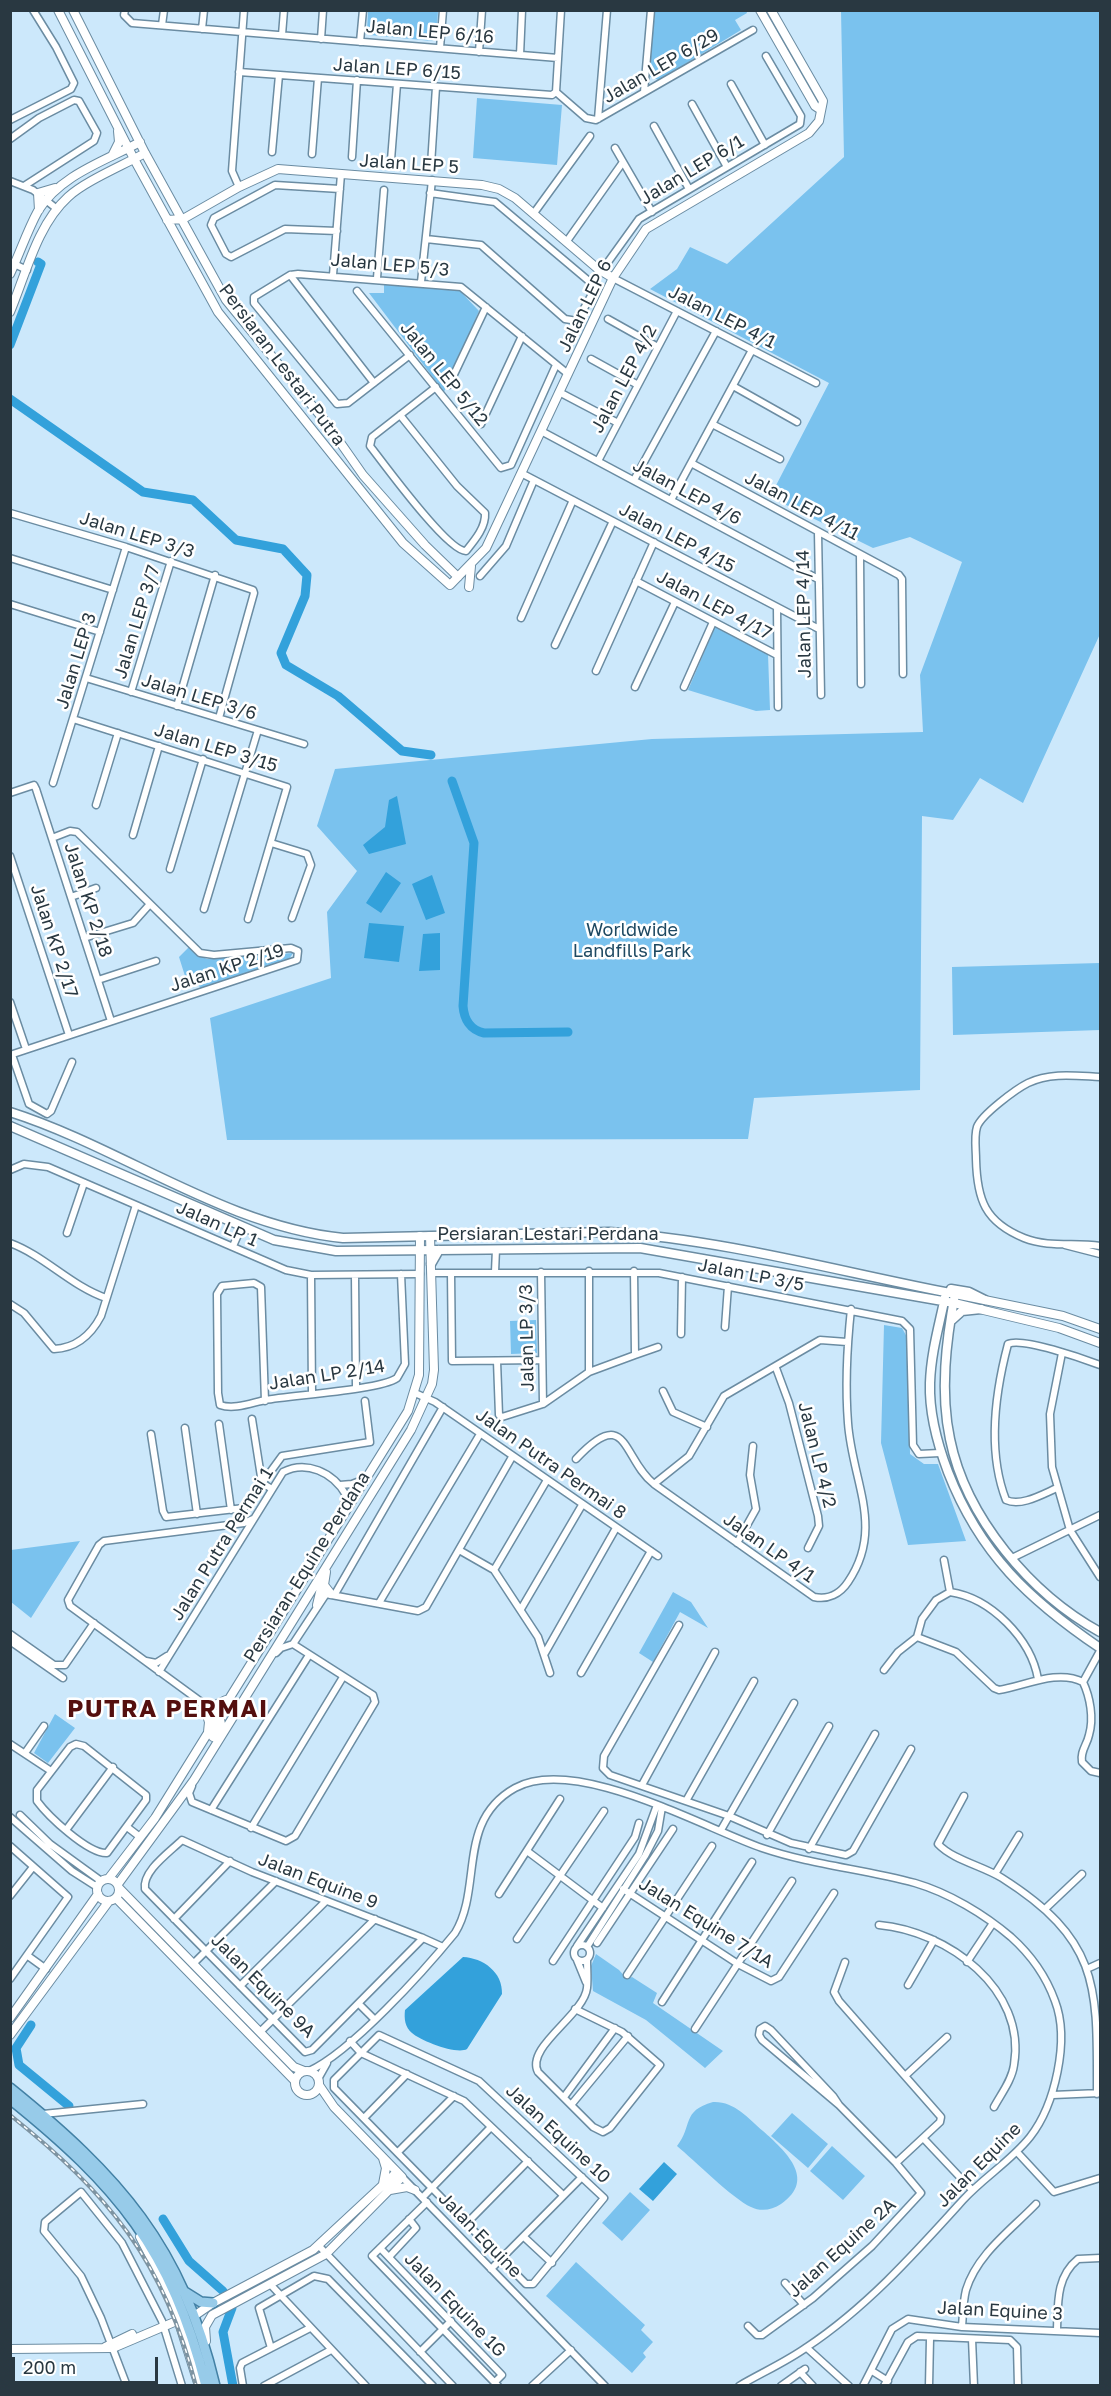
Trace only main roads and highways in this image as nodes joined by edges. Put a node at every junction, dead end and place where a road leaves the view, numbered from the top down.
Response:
1 (10, 1112) edge
2 (10, 1126) edge
3 (236, 1210) junction
4 (230, 1221) junction
5 (435, 1250) junction
6 (431, 1268) road end
7 (912, 1285) junction
8 (915, 1296) junction
9 (950, 1297) junction
10 (985, 1300) road end
11 (981, 1309) road end
12 (950, 1323) junction
13 (937, 1328) junction
14 (1101, 1632) edge
15 (1101, 1649) edge
16 (10, 2083) edge
17 (10, 2088) edge
18 (11, 2099) edge
19 (32, 2105) junction
20 (185, 2292) junction
21 (213, 2303) road end
22 (194, 2316) junction
23 (189, 2326) junction
24 (206, 2385) edge
25 (215, 2385) edge

1 - 3 main road, Persiaran Lestari Perdana
2 - 4 main road, Persiaran Lestari Perdana
3 - 4 main road
3 - 7 main road, Persiaran Lestari Perdana
4 - 5 main road, Persiaran Lestari Perdana
5 - 6 main road
5 - 8 main road, Persiaran Lestari Perdana
7 - 9 main road, Persiaran Lestari Perdana
7 - 10 main road
8 - 9 main road, Persiaran Lestari Perdana
8 - 13 main road
9 - 12 main road
9 - 13 main road
11 - 12 main road
12 - 14 main road
13 - 15 main road
16 - 19 main road
17 - 19 main road
18 - 23 main road
19 - 20 main road
20 - 21 main road
20 - 22 main road
22 - 23 main road
22 - 25 main road
23 - 24 main road

